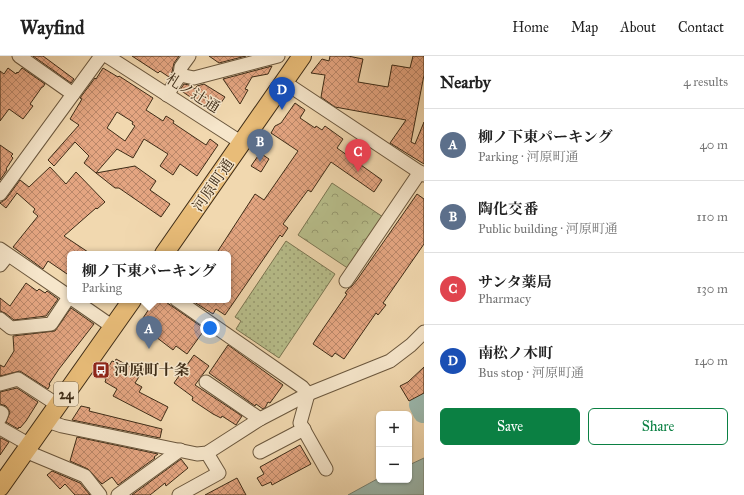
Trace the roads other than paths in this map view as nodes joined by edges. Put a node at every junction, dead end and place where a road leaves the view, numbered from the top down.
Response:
1 (19, 56) edge
2 (101, 56) edge
3 (107, 56) edge
4 (189, 56) edge
5 (278, 56) edge
6 (296, 57) edge
7 (180, 75) junction
8 (284, 82) junction
9 (74, 94) junction
10 (167, 95) junction
11 (242, 143) junction
12 (422, 174) edge
13 (0, 194) edge
14 (166, 251) edge
15 (3, 256) edge
16 (346, 281) dead end
17 (67, 296) edge
18 (67, 303) edge
19 (78, 303) edge
20 (130, 303) edge
21 (181, 303) edge
22 (0, 319) edge
23 (113, 327) junction
24 (424, 332) edge
25 (206, 382) dead end
26 (0, 384) edge
27 (308, 394) junction
28 (58, 405) junction
29 (0, 412) edge
30 (0, 418) edge
31 (260, 420) junction
32 (47, 421) junction
33 (0, 428) edge
34 (304, 429) junction
35 (28, 448) junction
36 (180, 450) junction
37 (260, 452) dead end
38 (207, 453) junction
39 (326, 469) dead end
40 (0, 487) edge
41 (100, 495) edge
42 (118, 495) edge
43 (179, 495) edge

1 - 9 street
2 - 9 street
3 - 10 street, 札ノ辻通
4 - 7 street
5 - 7 street
6 - 8 highway, 河原町通
7 - 10 street
8 - 11 highway, 河原町通
8 - 12 street
9 - 13 street
10 - 11 street, 札ノ辻通
11 - 14 highway, 河原町通
12 - 16 street
15 - 17 street
18 - 22 street
19 - 23 street
20 - 23 highway, 24
21 - 27 street
23 - 28 highway, 24
24 - 27 street
25 - 31 street
26 - 28 street
27 - 31 street
27 - 34 street
28 - 32 highway, 24
29 - 30 street
31 - 38 street
32 - 35 highway, 24
32 - 36 street
33 - 35 street
34 - 37 street
34 - 39 street
35 - 40 highway, 24
35 - 41 street
36 - 38 street
36 - 42 street
38 - 43 street

